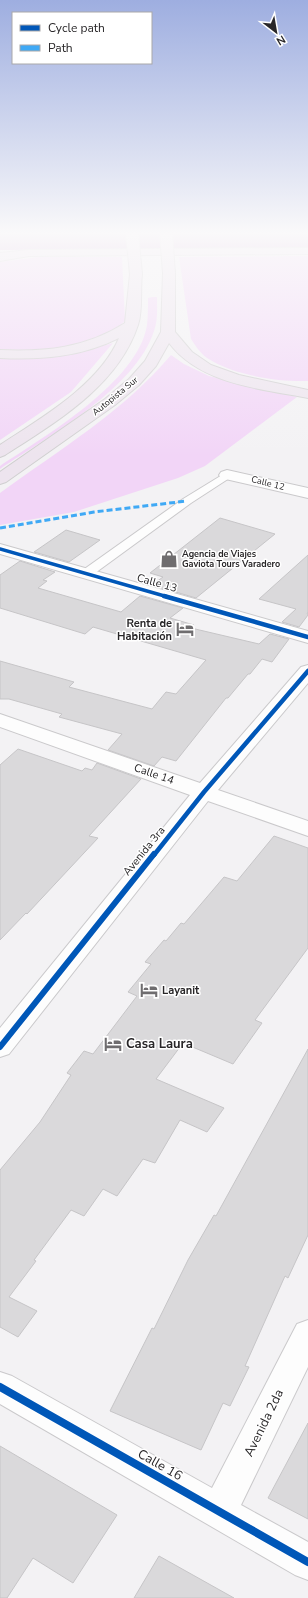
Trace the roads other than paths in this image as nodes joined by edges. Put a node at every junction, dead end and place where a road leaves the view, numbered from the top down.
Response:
1 (133, 308) edge
2 (168, 308) edge
3 (132, 324) junction
4 (168, 332) junction
5 (0, 354) edge
6 (260, 383) junction
7 (308, 386) edge
8 (308, 394) edge
9 (0, 452) edge
10 (227, 475) joint
11 (0, 479) edge
12 (308, 493) edge
13 (0, 549) edge
14 (87, 573) junction
15 (308, 637) edge
16 (308, 671) edge
17 (2, 723) edge
18 (204, 792) junction
19 (308, 829) edge
20 (0, 1047) edge
21 (308, 1334) edge
22 (0, 1387) edge
23 (219, 1512) junction
24 (308, 1562) edge

1 - 3 highway
2 - 4 highway, Autopista Sur
3 - 5 highway
3 - 9 highway
4 - 6 highway
4 - 11 highway, Autopista Sur
6 - 7 highway
6 - 8 highway
10 - 12 street, Calle 12
10 - 14 lane
13 - 14 street, Calle 13
14 - 15 street, Calle 13
16 - 18 street, Avenida 3ra
17 - 18 street, Calle 14
18 - 19 street, Calle 14
18 - 20 street, Avenida 3ra
21 - 23 street, Avenida 2da
22 - 23 street, Calle 16
23 - 24 street, Calle 16

